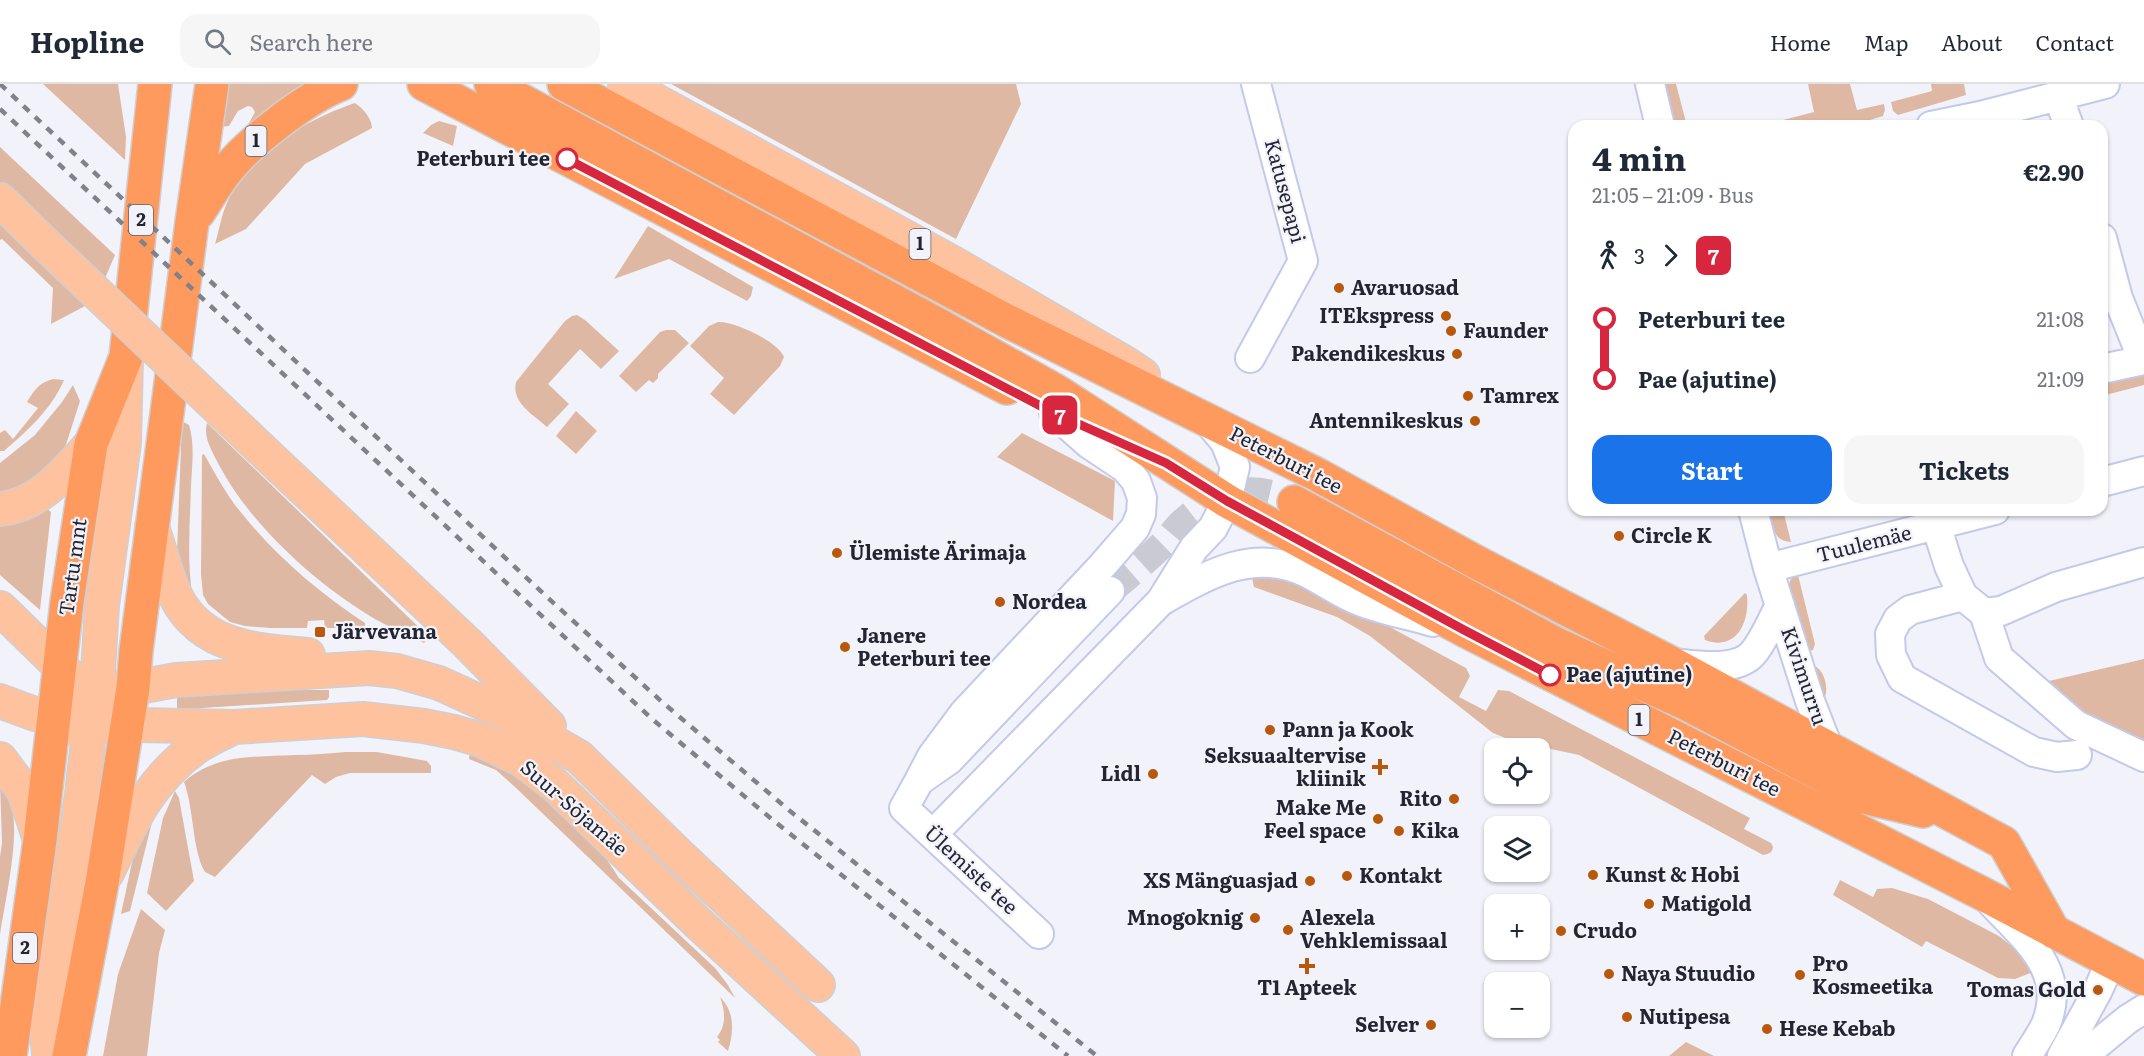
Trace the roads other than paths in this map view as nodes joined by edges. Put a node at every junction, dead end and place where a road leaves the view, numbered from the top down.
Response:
1 (155, 84) edge
2 (212, 84) edge
3 (341, 84) edge
4 (424, 84) edge
5 (490, 84) edge
6 (564, 84) edge
7 (625, 84) edge
8 (1256, 84) edge
9 (1650, 84) edge
10 (2104, 84) edge
11 (2058, 96) junction
12 (1659, 120) edge
13 (1960, 120) edge
14 (2067, 120) edge
15 (0, 200) edge
16 (192, 222) junction
17 (2108, 260) edge
18 (126, 357) junction
19 (1250, 358) dead end
20 (2144, 360) edge
21 (2108, 368) edge
22 (1054, 413) junction
23 (1206, 419) junction
24 (91, 444) junction
25 (1166, 463) junction
26 (2144, 471) edge
27 (2108, 480) edge
28 (1227, 501) junction
29 (1294, 502) tunnel mouth
30 (0, 509) edge
31 (1755, 516) edge
32 (1971, 516) edge
33 (1936, 525) junction
34 (152, 527) junction
35 (2144, 562) edge
36 (1768, 568) junction
37 (1110, 591) tunnel mouth
38 (1161, 601) junction
39 (1973, 604) junction
40 (1780, 605) junction
41 (0, 608) edge
42 (1464, 630) junction
43 (1671, 663) junction
44 (60, 666) junction
45 (369, 668) junction
46 (0, 701) edge
47 (93, 714) junction
48 (234, 727) junction
49 (1828, 747) junction
50 (2077, 755) dead end
51 (579, 757) junction
52 (2144, 757) edge
53 (0, 759) edge
54 (919, 781) junction
55 (1968, 822) junction
56 (933, 834) junction
57 (40, 840) junction
58 (102, 882) junction
59 (1985, 895) junction
60 (2054, 932) junction
61 (1039, 934) dead end
62 (2110, 963) junction
63 (2144, 979) edge
64 (818, 985) dead end
65 (2144, 1009) edge
66 (10, 1056) edge
67 (48, 1056) edge
68 (69, 1056) edge
69 (843, 1056) edge
70 (2027, 1056) edge
71 (2062, 1056) edge
72 (2083, 1056) edge

1 - 18 highway, Tartu mnt / 2
2 - 16 highway, Tartu mnt / 2
3 - 16 highway, 1
4 - 22 highway, 1
5 - 25 highway, Peterburi tee
6 - 23 highway, Peterburi tee
7 - 23 main road, 1
8 - 19 street, Katusepapi
9 - 12 street
10 - 11 street
11 - 13 street
11 - 14 street
15 - 51 main road, bridge
16 - 34 highway, Tartu mnt / 2
17 - 20 street
18 - 24 highway, Tartu mnt / 2
18 - 47 main road
20 - 21 street
22 - 25 highway, 1
22 - 54 street
23 - 28 street
23 - 43 highway, Peterburi tee / 1
24 - 30 main road
24 - 44 highway, Tartu mnt / 2
25 - 28 highway, Peterburi tee / 1
26 - 27 street
28 - 38 street
28 - 42 highway, Peterburi tee / 1
29 - 55 highway
31 - 36 street, Kivimurru
32 - 33 street, Tuulemäe
33 - 36 street, Tuulemäe
33 - 39 street
34 - 45 main road
34 - 47 highway, Tartu mnt / 2
35 - 39 street
36 - 40 street, Kivimurru
37 - 54 street
38 - 42 street
38 - 56 street
39 - 50 street
39 - 52 street
40 - 43 street, Kivimurru
40 - 49 street, Kivimurru
41 - 44 main road
42 - 59 highway, Peterburi tee / 1
43 - 49 highway, Peterburi tee / 1
44 - 47 highway, Tartu mnt / 2
45 - 47 main road, Suur-Sõjamäe
45 - 51 main road, Suur-Sõjamäe
46 - 47 main road
47 - 48 main road, Suur-Sõjamäe
47 - 57 highway, Tartu mnt / 2
47 - 58 highway, Tartu mnt / 2
47 - 67 main road
48 - 58 main road
48 - 69 main road, Suur-Sõjamäe
49 - 55 highway, Peterburi tee / 1
51 - 64 main road, Suur-Sõjamäe
53 - 57 main road
54 - 56 street, Ülemiste tee
55 - 60 highway, Peterburi tee / 1
56 - 61 street, Ülemiste tee
57 - 66 highway, Tartu mnt / 2
58 - 68 highway, Tartu mnt / 2
59 - 60 highway, Peterburi tee / 1
59 - 70 street
60 - 62 highway, Peterburi tee / 1
62 - 63 highway, Peterburi tee / 1
62 - 71 street
65 - 72 street

